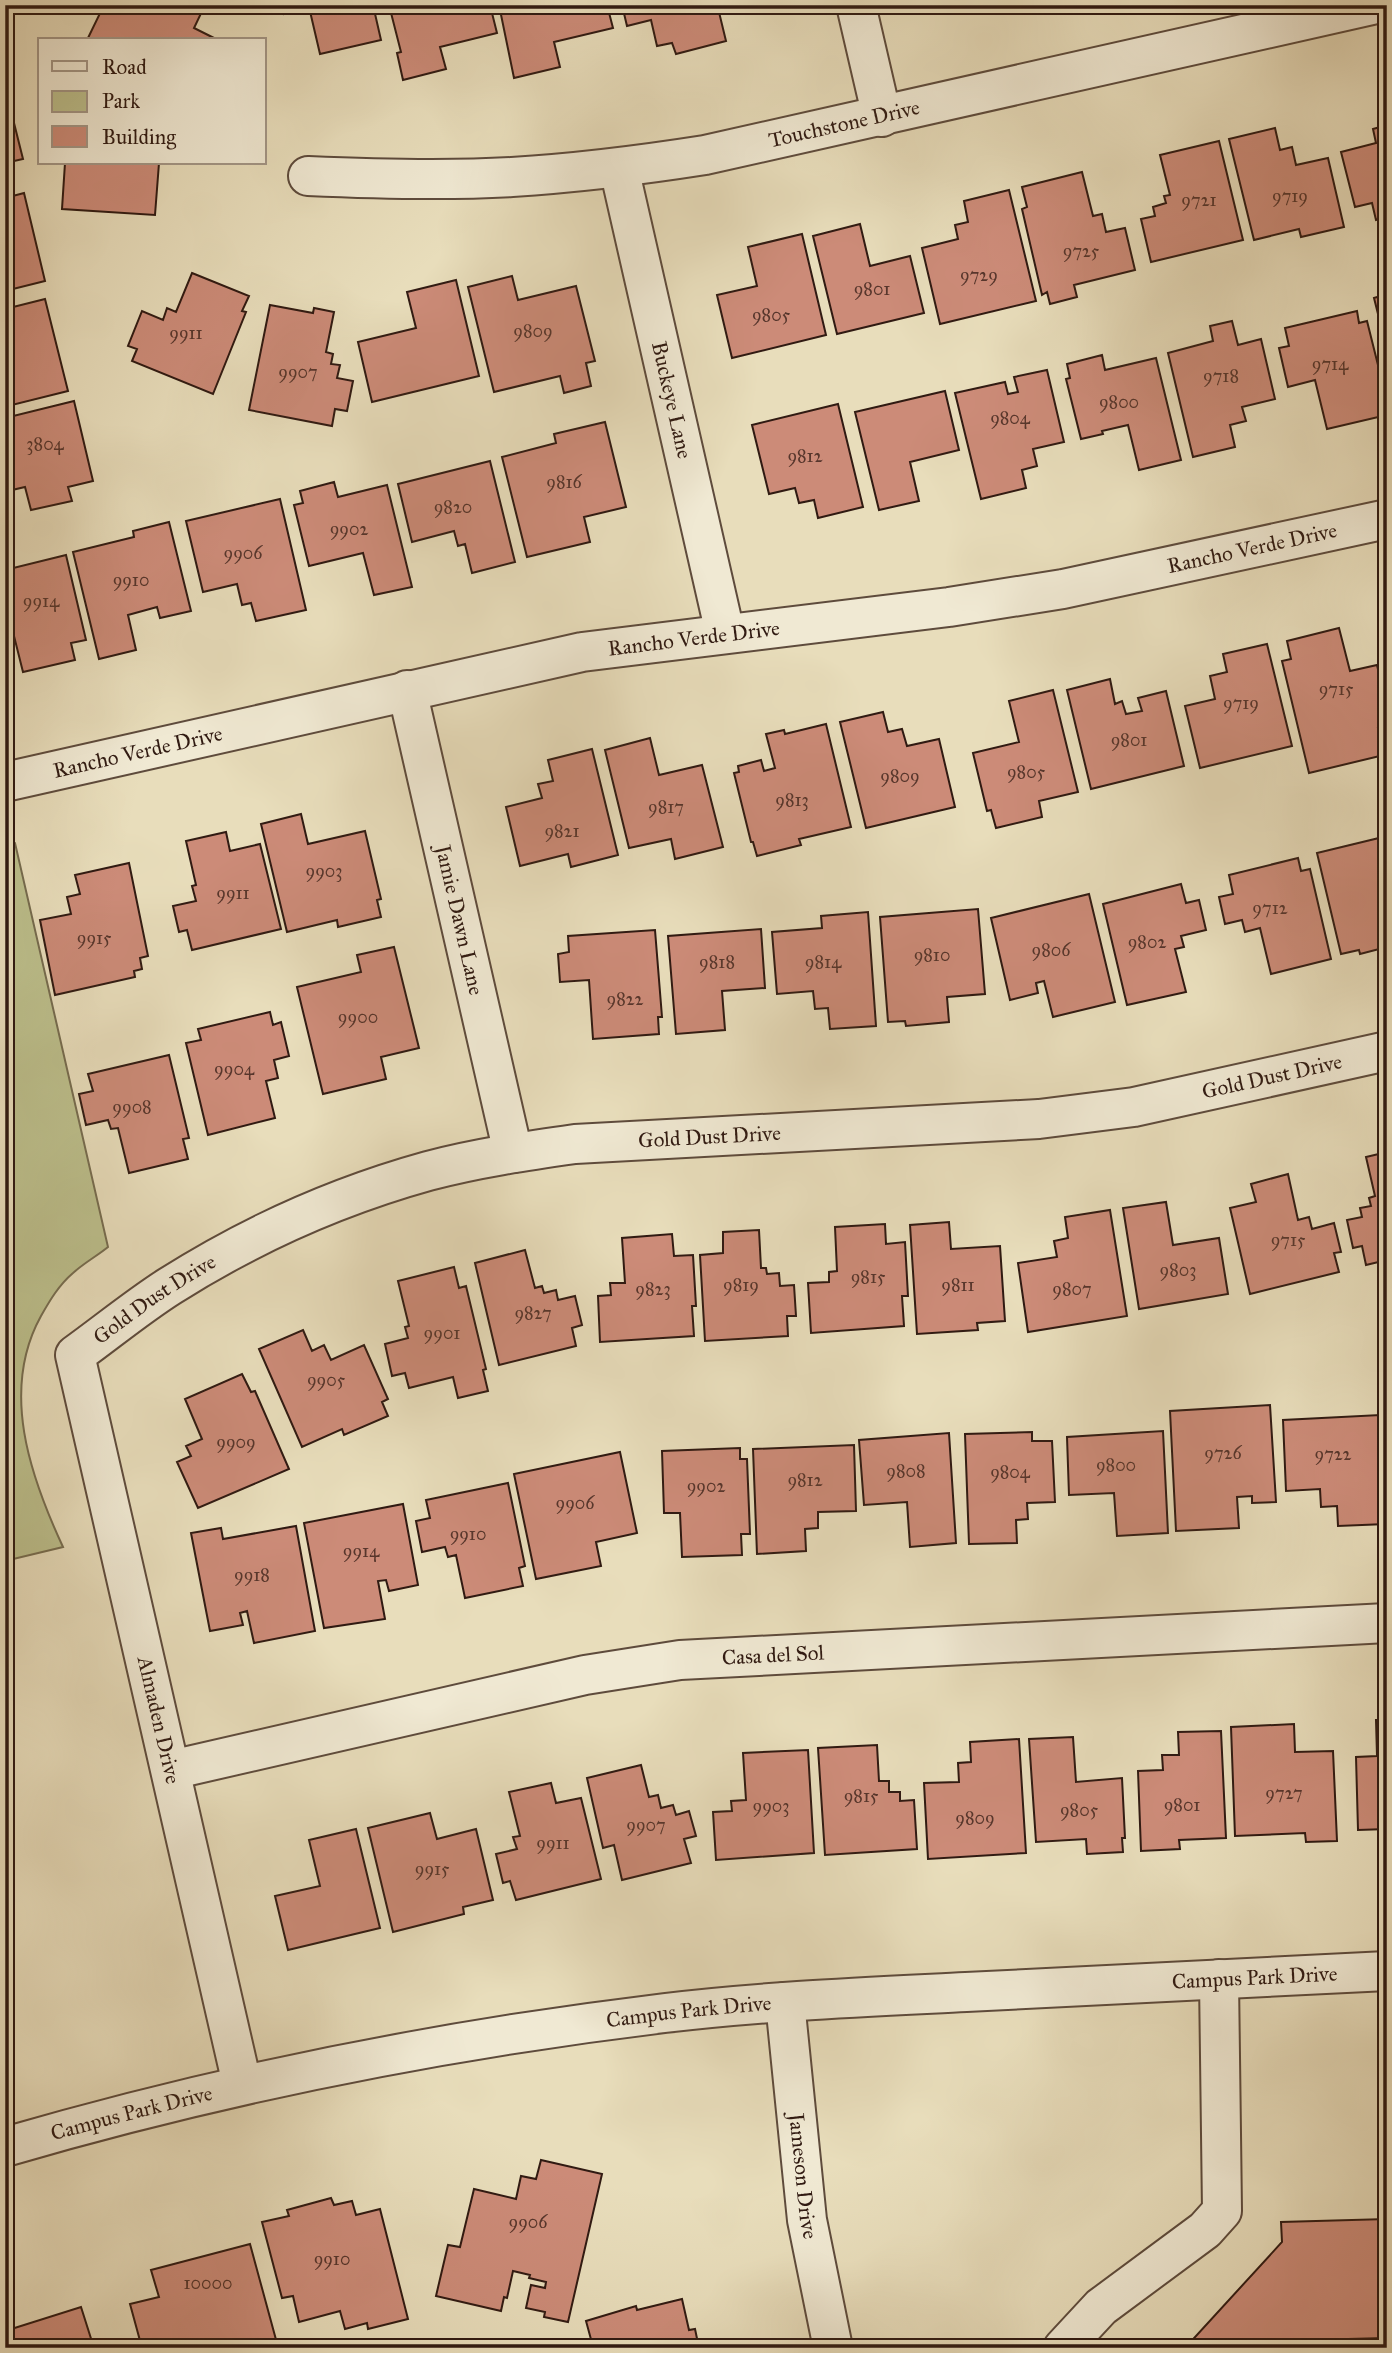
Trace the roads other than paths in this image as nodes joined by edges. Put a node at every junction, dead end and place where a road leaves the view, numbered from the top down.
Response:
1 (856, 5) edge
2 (1372, 5) edge
3 (882, 117) junction
4 (619, 168) junction
5 (308, 176) dead end
6 (1387, 519) edge
7 (725, 633) junction
8 (407, 690) junction
9 (5, 782) edge
10 (1387, 1051) edge
11 (513, 1153) junction
12 (75, 1355) joint
13 (1387, 1623) edge
14 (171, 1770) junction
15 (1387, 1971) edge
16 (1219, 1979) junction
17 (785, 2002) junction
18 (242, 2084) junction
19 (5, 2147) edge
20 (833, 2348) edge
21 (1063, 2348) edge

1 - 3 street
2 - 3 street, Touchstone Drive
3 - 4 street, Touchstone Drive
4 - 5 street, Touchstone Drive
4 - 7 street, Buckeye Lane
6 - 7 street, Rancho Verde Drive
7 - 8 street, Rancho Verde Drive
8 - 9 street, Rancho Verde Drive
8 - 11 street, Jamie Dawn Lane
10 - 11 street, Gold Dust Drive
11 - 12 street, Gold Dust Drive
12 - 14 street, Almaden Drive
13 - 14 street, Casa del Sol
14 - 18 street, Almaden Drive
15 - 16 street, Campus Park Drive
16 - 17 street, Campus Park Drive
16 - 21 street
17 - 18 street, Campus Park Drive
17 - 20 street, Jameson Drive
18 - 19 street, Campus Park Drive

